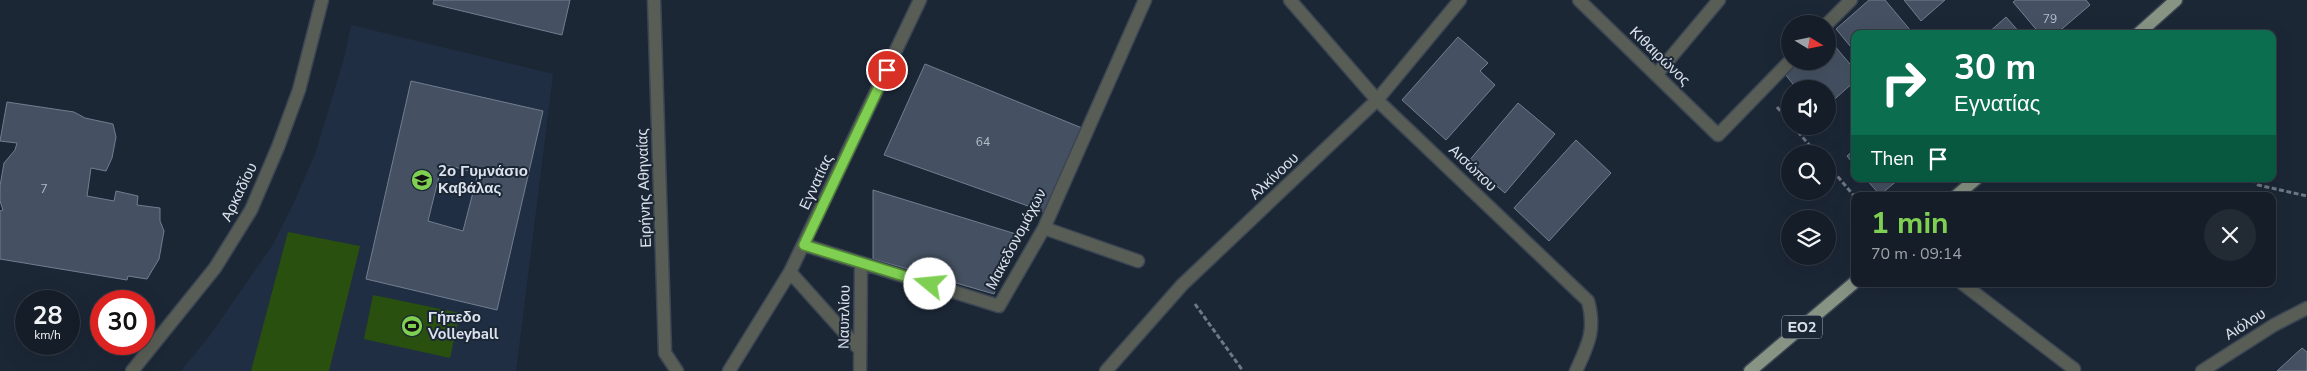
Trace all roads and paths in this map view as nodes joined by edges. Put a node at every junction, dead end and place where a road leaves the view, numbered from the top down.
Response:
1 (322, 0) edge
2 (654, 0) edge
3 (920, 0) edge
4 (1145, 0) edge
5 (1290, 0) edge
6 (1460, 0) edge
7 (1579, 0) edge
8 (1719, 0) edge
9 (1851, 0) edge
10 (2176, 0) edge
11 (1836, 15) edge
12 (2142, 30) edge
13 (1781, 70) edge
14 (1656, 75) junction
15 (1377, 100) junction
16 (1801, 135) edge
17 (1809, 145) edge
18 (1836, 174) edge
19 (1972, 182) edge
20 (2255, 182) edge
21 (1851, 192) edge
22 (1961, 192) edge
23 (2307, 196) edge
24 (1044, 228) junction
25 (804, 245) junction
26 (1138, 261) dead end
27 (861, 263) junction
28 (790, 272) junction
29 (1182, 285) junction
30 (1851, 285) edge
31 (1967, 287) edge
32 (2307, 308) edge
33 (860, 350) junction
34 (2074, 369) dead end
35 (132, 371) edge
36 (676, 371) edge
37 (729, 371) edge
38 (860, 371) edge
39 (1106, 371) edge
40 (1243, 371) edge
41 (1576, 371) edge
42 (1750, 371) edge
43 (2202, 371) edge

1 - 35 street, Αρκαδίου
2 - 36 street, Ειρήνης Αθηναίας
3 - 25 street, Εγνατίας
4 - 24 street, Μακεδονομάχων
5 - 15 street, Αισώπου
6 - 15 street, Αλκίνοου
7 - 14 street, Κιθαιρώνος
8 - 14 street
9 - 11 street
10 - 12 main road
13 - 14 street, Κιθαιρώνος
15 - 29 street, Αλκίνοου
15 - 41 street, Αισώπου
16 - 17 path
18 - 21 path
19 - 22 main road
20 - 23 path
24 - 26 street
24 - 27 street, Μακεδονομάχων
25 - 27 street, Μακεδονομάχων
25 - 28 street, Εγνατίας
27 - 33 street, Ναυπλίου
28 - 33 street
28 - 37 street, Εγνατίας
29 - 39 street, Αλκίνοου
29 - 40 path
30 - 42 main road, ΕΟ2
31 - 34 street
32 - 43 street, Αιόλου
33 - 38 street, Ναυπλίου

